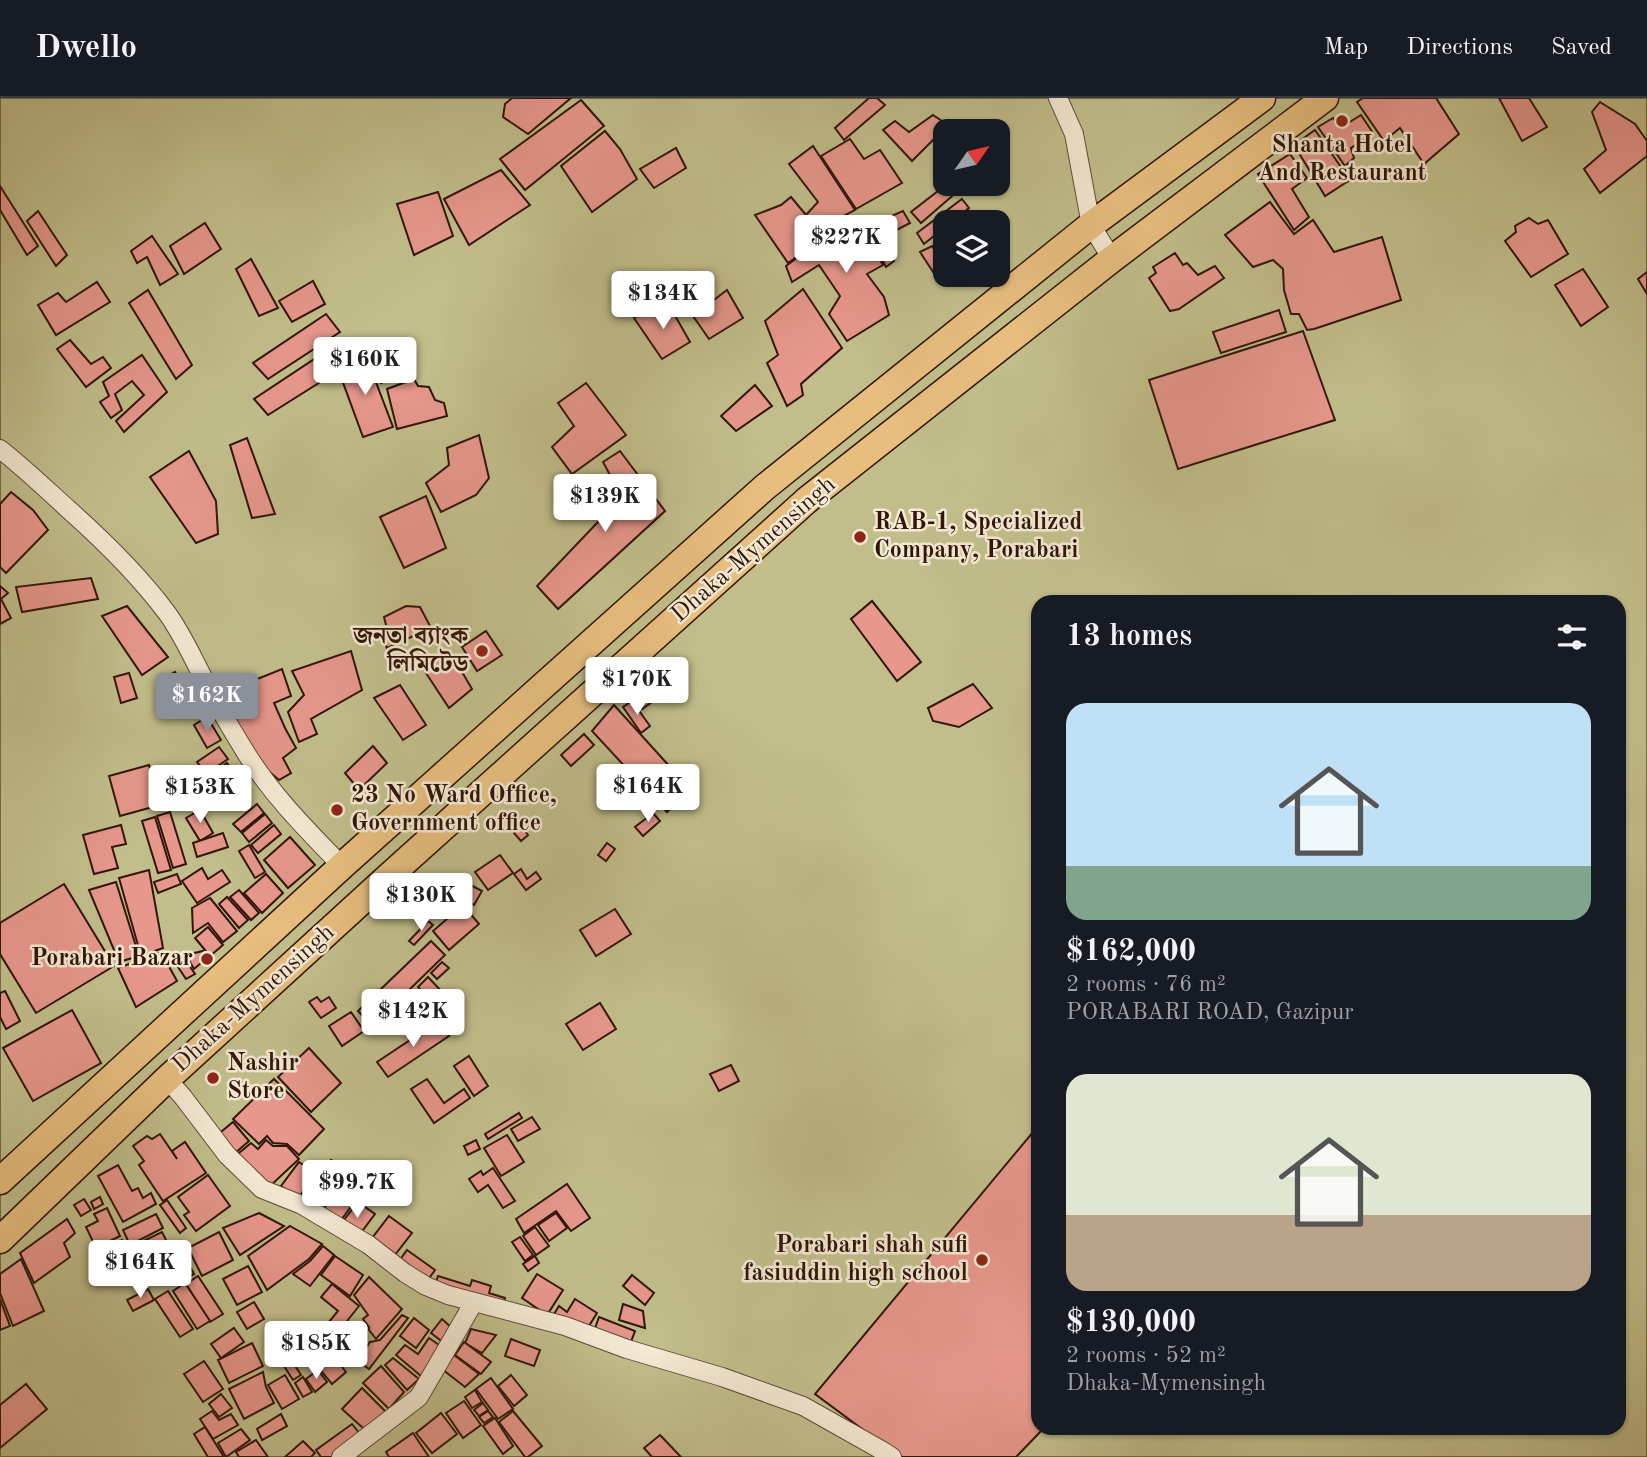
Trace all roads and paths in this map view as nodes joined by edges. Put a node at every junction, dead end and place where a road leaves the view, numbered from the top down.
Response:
1 (1058, 98) edge
2 (1262, 98) edge
3 (1325, 98) edge
4 (1091, 225) junction
5 (1112, 259) junction
6 (0, 449) edge
7 (342, 866) junction
8 (167, 1079) junction
9 (0, 1181) edge
10 (0, 1240) edge
11 (474, 1302) junction
12 (341, 1457) edge
13 (892, 1457) edge

1 - 4 street
2 - 4 highway, Dhaka-Mymensingh
3 - 5 highway, Dhaka-Mymensingh
4 - 5 street
4 - 7 highway, Dhaka-Mymensingh
5 - 8 highway, Dhaka-Mymensingh
6 - 7 street
7 - 9 highway, Dhaka-Mymensingh
8 - 10 highway, Dhaka-Mymensingh
8 - 11 street
11 - 12 street
11 - 13 street

